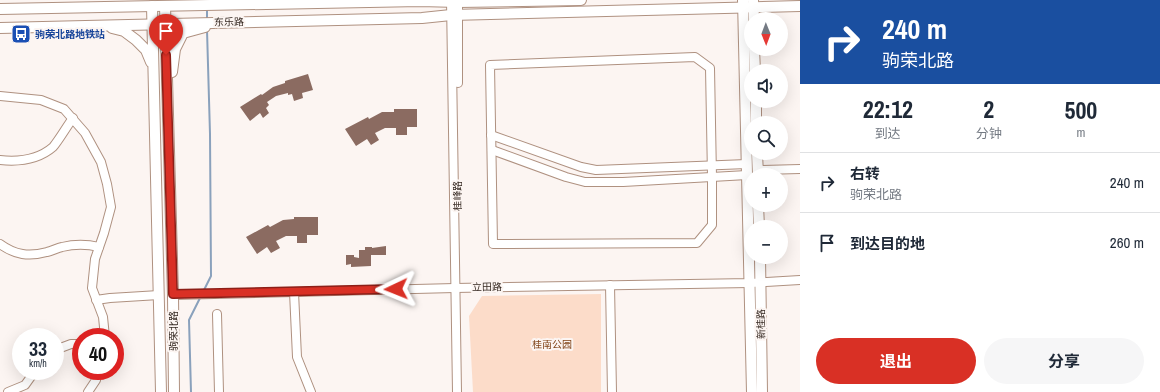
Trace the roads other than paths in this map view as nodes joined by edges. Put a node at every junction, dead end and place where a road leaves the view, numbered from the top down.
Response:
1 (116, 0) edge
2 (575, 0) edge
3 (581, 0) edge
4 (454, 1) edge
5 (152, 3) edge
6 (165, 3) edge
7 (210, 3) edge
8 (748, 4) edge
9 (800, 6) edge
10 (93, 7) junction
11 (0, 9) edge
12 (455, 15) junction
13 (152, 24) junction
14 (165, 24) junction
15 (210, 24) junction
16 (99, 26) junction
17 (0, 28) edge
18 (153, 69) junction
19 (0, 96) edge
20 (168, 102) junction
21 (73, 118) junction
22 (491, 135) junction
23 (492, 150) junction
24 (0, 160) edge
25 (747, 164) junction
26 (712, 165) junction
27 (750, 168) edge
28 (800, 169) edge
29 (788, 170) edge
30 (744, 174) edge
31 (712, 177) junction
32 (754, 212) edge
33 (0, 244) edge
34 (99, 247) junction
35 (759, 264) edge
36 (800, 280) edge
37 (755, 282) junction
38 (610, 285) junction
39 (456, 288) junction
40 (294, 292) junction
41 (173, 294) junction
42 (159, 295) junction
43 (96, 300) junction
44 (217, 314) dead end
45 (104, 328) edge
46 (29, 380) edge
47 (96, 380) edge
48 (8, 392) edge
49 (88, 392) edge
50 (161, 392) edge
51 (174, 392) edge
52 (219, 392) edge
53 (310, 392) edge
54 (458, 392) edge
55 (612, 392) edge
56 (752, 392) edge
57 (762, 392) edge

1 - 10 main road
2 - 3 main road, 东乐路
2 - 4 main road, 东乐路
4 - 7 main road, 东乐路
4 - 12 street, 桂峰路
5 - 6 main road, 东乐路
5 - 10 main road, 东乐路
5 - 13 main road
6 - 7 main road, 东乐路
6 - 14 main road, 驹荣北路
8 - 9 main road
8 - 12 main road, 东乐路
8 - 25 main road
10 - 11 main road, 东乐路
12 - 15 main road, 东乐路
12 - 39 street, 桂峰路
13 - 14 main road, 东乐路
13 - 16 main road, 东乐路
13 - 18 main road
14 - 15 main road, 东乐路
14 - 20 main road, 驹荣北路
15 - 20 main road
16 - 17 main road, 东乐路
16 - 18 main road
18 - 42 main road
19 - 21 street
20 - 41 main road, 驹荣北路
21 - 24 street
21 - 34 street
22 - 23 street
22 - 26 street
22 - 26 street
23 - 31 street
23 - 31 street
25 - 26 street
25 - 27 main road
26 - 31 street
28 - 29 street
30 - 31 street
32 - 37 main road
33 - 34 street
34 - 43 street
35 - 37 main road, 新桂路
36 - 37 street, 立田路
37 - 38 street, 立田路
37 - 56 main road
37 - 57 main road, 新桂路
38 - 39 street, 立田路
38 - 55 street
39 - 40 street, 立田路
39 - 54 street, 桂峰路
40 - 41 street, 立田路
40 - 53 street
41 - 51 main road, 驹荣北路
42 - 43 street
42 - 50 main road
43 - 45 street
44 - 52 street
46 - 48 street
47 - 49 street

